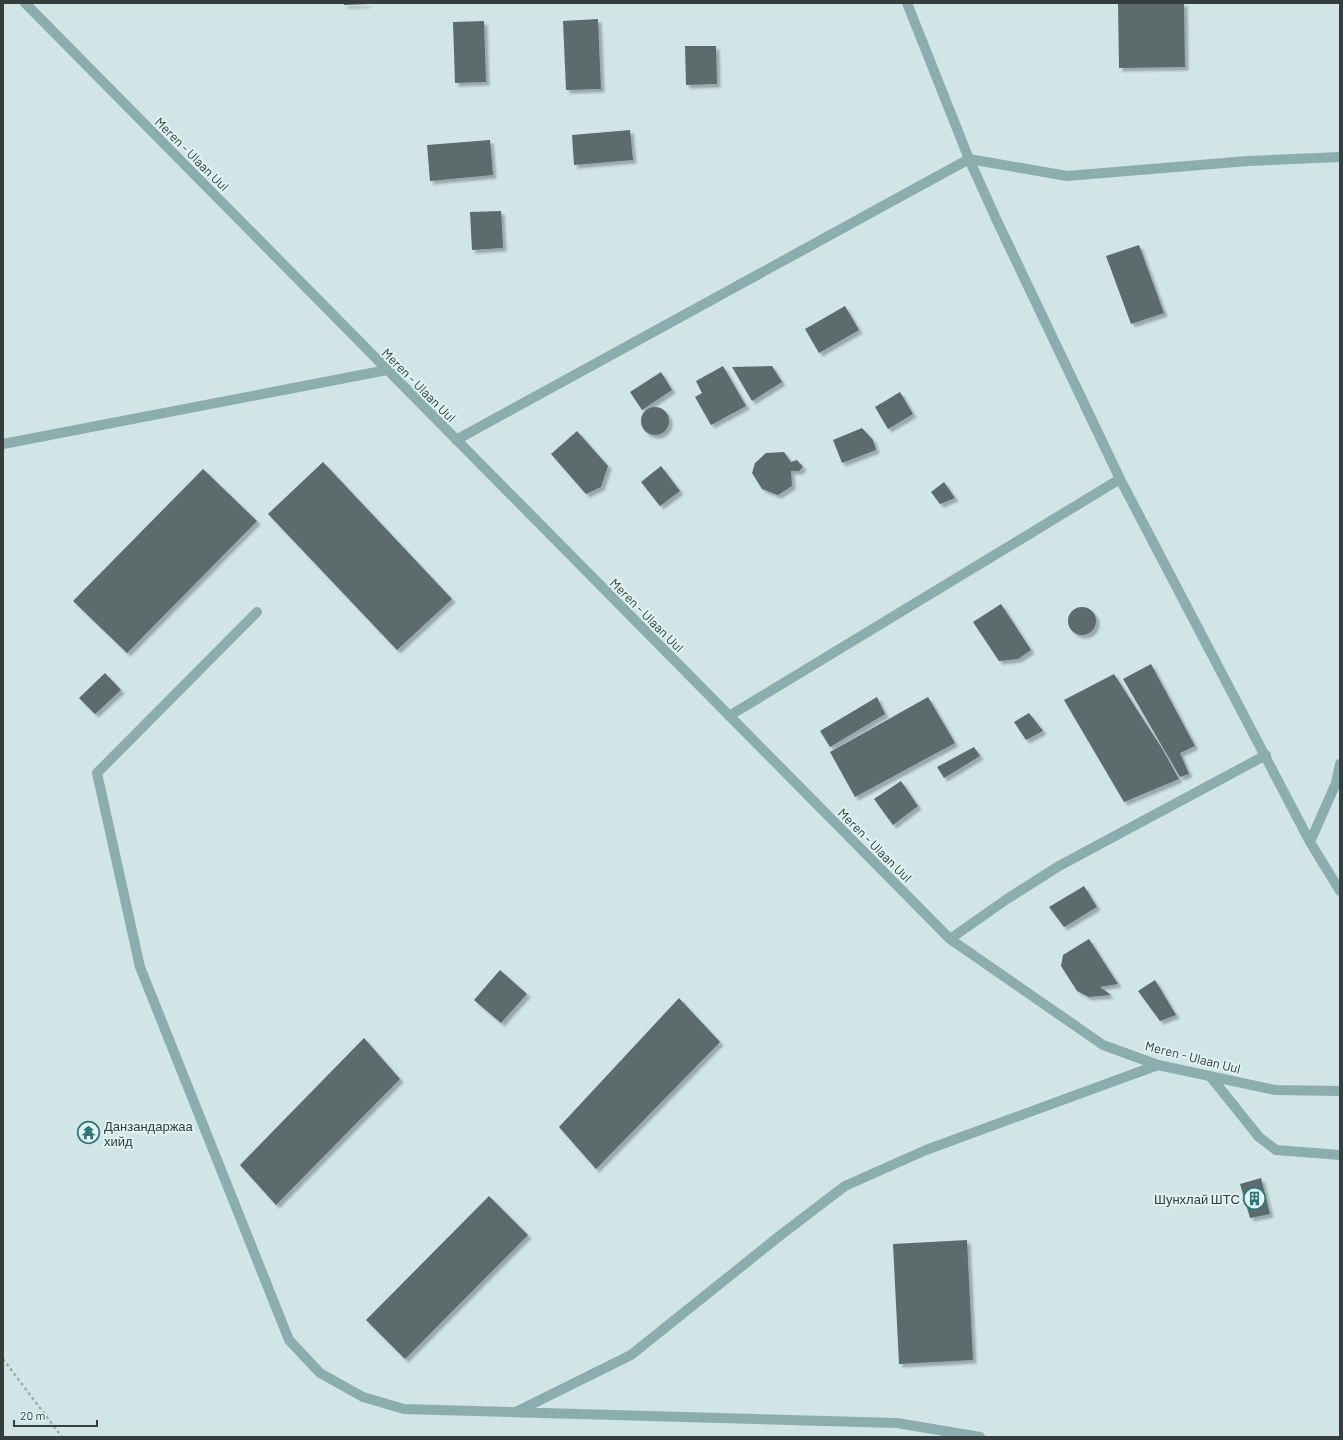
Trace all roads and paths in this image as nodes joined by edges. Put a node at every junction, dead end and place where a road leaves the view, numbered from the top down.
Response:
1 (25, 3) edge
2 (907, 3) edge
3 (1340, 157) edge
4 (969, 159) junction
5 (387, 370) junction
6 (456, 440) junction
7 (3, 444) edge
8 (1120, 479) junction
9 (256, 612) dead end
10 (729, 716) junction
11 (1266, 755) junction
12 (1340, 764) edge
13 (1310, 842) junction
14 (1340, 891) edge
15 (950, 939) junction
16 (1158, 1065) junction
17 (1210, 1076) junction
18 (1340, 1092) edge
19 (1340, 1155) edge
20 (3, 1359) edge
21 (516, 1412) junction
22 (62, 1437) edge
23 (980, 1437) edge

1 - 5 street, Meren - Ulaan Uul
2 - 4 street
3 - 4 street
4 - 6 street
4 - 8 street
5 - 6 street, Meren - Ulaan Uul
5 - 7 street
6 - 10 street, Meren - Ulaan Uul
8 - 10 street
8 - 11 street
9 - 21 street
10 - 15 street, Meren - Ulaan Uul
11 - 13 street
11 - 15 street
12 - 13 street
13 - 14 street
15 - 16 street, Meren - Ulaan Uul
16 - 17 street, Meren - Ulaan Uul
16 - 21 street
17 - 18 street, Meren - Ulaan Uul
17 - 19 street
20 - 22 path
21 - 23 street

